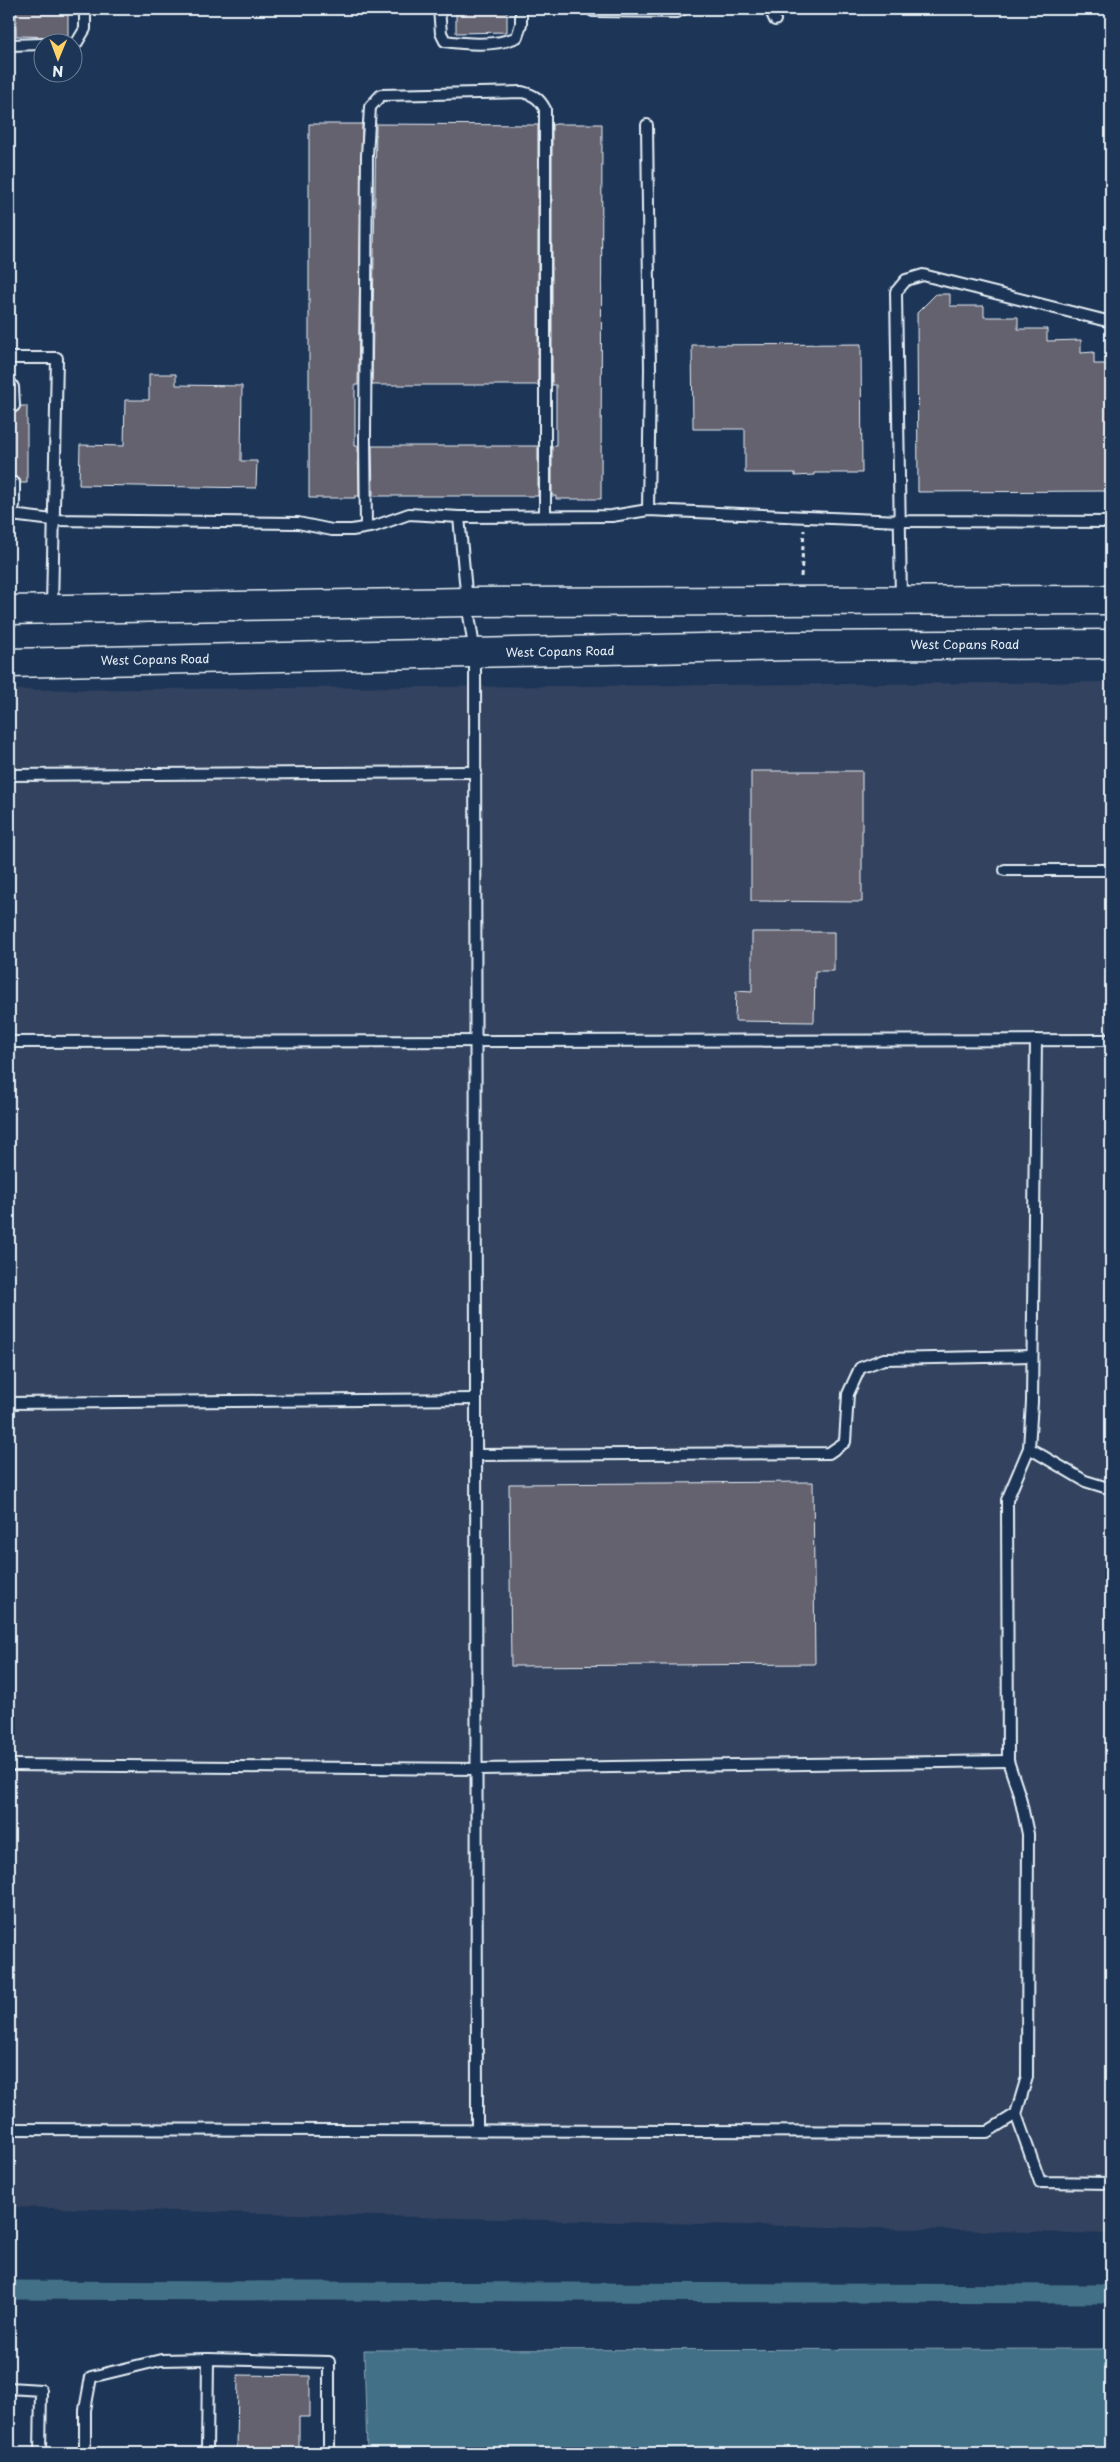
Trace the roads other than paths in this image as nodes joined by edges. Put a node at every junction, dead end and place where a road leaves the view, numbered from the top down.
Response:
1 (85, 9) edge
2 (438, 9) edge
3 (521, 9) edge
4 (683, 9) edge
5 (770, 9) edge
6 (592, 11) dead end
7 (776, 20) dead end
8 (82, 34) edge
9 (32, 44) edge
10 (9, 45) edge
11 (647, 125) dead end
12 (1111, 322) edge
13 (9, 358) edge
14 (9, 381) edge
15 (14, 406) dead end
16 (14, 483) dead end
17 (648, 510) junction
18 (545, 516) junction
19 (10, 517) edge
20 (459, 517) junction
21 (53, 520) junction
22 (900, 521) junction
23 (1111, 522) edge
24 (366, 527) junction
25 (1111, 600) edge
26 (901, 601) junction
27 (467, 602) junction
28 (9, 610) edge
29 (52, 610) junction
30 (1111, 644) edge
31 (475, 654) junction
32 (9, 662) edge
33 (476, 772) junction
34 (9, 776) edge
35 (1005, 870) dead end
36 (1111, 870) edge
37 (1036, 1040) junction
38 (1111, 1040) edge
39 (475, 1041) junction
40 (9, 1042) edge
41 (1032, 1356) junction
42 (476, 1399) junction
43 (9, 1403) edge
44 (1028, 1448) junction
45 (476, 1455) junction
46 (1111, 1489) edge
47 (1008, 1761) junction
48 (9, 1765) edge
49 (478, 1769) junction
50 (1016, 2114) junction
51 (9, 2128) edge
52 (477, 2129) junction
53 (1111, 2183) edge
54 (208, 2358) junction
55 (9, 2388) edge
56 (40, 2453) edge
57 (85, 2453) edge
58 (207, 2453) edge
59 (329, 2453) edge

1 - 8 lane
2 - 3 lane
4 - 6 lane
5 - 7 lane
9 - 10 lane
11 - 17 lane
12 - 22 lane
13 - 21 lane
14 - 15 lane
16 - 19 lane
17 - 18 lane
17 - 22 lane
18 - 20 lane
18 - 24 lane
19 - 21 lane
20 - 24 lane
20 - 27 lane
21 - 24 lane
21 - 29 lane
22 - 23 lane
22 - 26 lane
25 - 26 main road
26 - 27 main road
27 - 29 main road
27 - 31 lane
28 - 29 main road
30 - 31 main road, West Copans Road
31 - 32 main road, West Copans Road
31 - 33 lane
33 - 34 lane
33 - 39 lane
35 - 36 lane
37 - 38 lane
37 - 39 lane
37 - 41 lane
39 - 40 lane
39 - 42 lane
41 - 44 lane
41 - 45 lane
42 - 43 lane
42 - 45 lane
44 - 46 lane
44 - 47 lane
45 - 49 lane
47 - 49 lane
47 - 50 lane
48 - 49 lane
49 - 52 lane
50 - 52 lane
50 - 53 lane
51 - 52 lane
54 - 57 lane
54 - 58 lane
54 - 59 lane
55 - 56 lane

